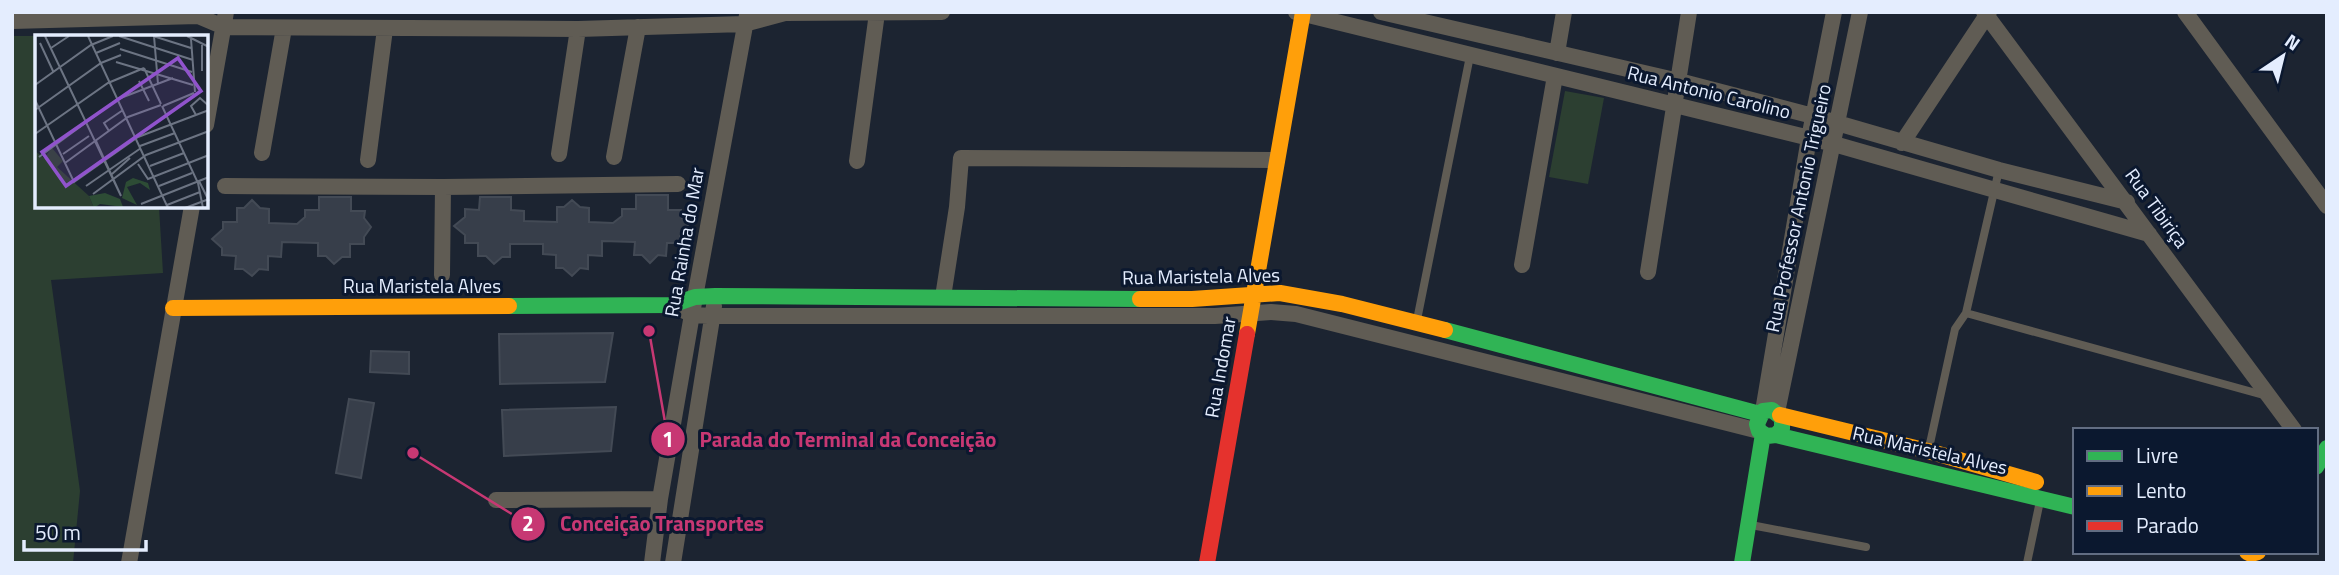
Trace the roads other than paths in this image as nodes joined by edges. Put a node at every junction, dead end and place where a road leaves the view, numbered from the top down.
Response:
1 (942, 12) edge
2 (1381, 12) edge
3 (1564, 12) edge
4 (1689, 12) edge
5 (1834, 12) edge
6 (1860, 12) edge
7 (2185, 12) edge
8 (784, 13) edge
9 (877, 13) edge
10 (1301, 13) edge
11 (203, 14) edge
12 (1987, 14) edge
13 (42, 17) edge
14 (746, 18) edge
15 (225, 20) edge
16 (436, 20) edge
17 (12, 21) edge
18 (1440, 25) junction
19 (638, 27) junction
20 (285, 28) junction
21 (385, 29) junction
22 (578, 29) junction
23 (1437, 47) junction
24 (1557, 53) junction
25 (1470, 55) junction
26 (1555, 76) junction
27 (1678, 81) junction
28 (1675, 105) junction
29 (208, 114) edge
30 (1813, 116) junction
31 (1838, 122) junction
32 (1809, 138) junction
33 (1902, 143) junction
34 (1834, 144) junction
35 (262, 153) dead end
36 (559, 154) dead end
37 (614, 157) dead end
38 (1277, 159) junction
39 (368, 160) dead end
40 (857, 161) dead end
41 (1999, 170) junction
42 (678, 184) dead end
43 (225, 186) dead end
44 (443, 187) junction
45 (1994, 191) junction
46 (2126, 202) junction
47 (2327, 206) edge
48 (192, 208) edge
49 (2149, 233) junction
50 (1522, 265) dead end
51 (1648, 272) dead end
52 (442, 275) dead end
53 (1254, 295) junction
54 (715, 296) junction
55 (695, 297) junction
56 (943, 297) junction
57 (672, 304) junction
58 (173, 308) junction
59 (1966, 313) junction
60 (1251, 314) junction
61 (693, 315) junction
62 (713, 316) junction
63 (1417, 322) junction
64 (2267, 396) junction
65 (1769, 424) junction
66 (2292, 428) edge
67 (1928, 451) junction
68 (2073, 492) edge
69 (2040, 498) junction
70 (660, 499) junction
71 (496, 500) dead end
72 (2073, 506) edge
73 (1748, 524) junction
74 (1866, 547) dead end
75 (129, 563) edge
76 (652, 563) edge
77 (673, 563) edge
78 (1207, 563) edge
79 (1742, 563) edge
80 (2027, 563) edge

1 - 9 street
2 - 18 street, Rua Antonio Carolino
3 - 24 street
4 - 27 street
5 - 30 street, Rua Professor Antonio Trigueiro
6 - 31 street, Rua Professor Antonio Trigueiro
7 - 47 street
8 - 9 street
8 - 14 street
9 - 40 street
10 - 23 street, Rua Antonio Carolino
10 - 38 street, Rua Indomar
11 - 13 street
11 - 15 street
12 - 33 street
12 - 46 street, Rua Tibiriça
13 - 17 street
14 - 19 street
14 - 55 street, Rua Rainha do Mar
15 - 20 street
15 - 29 street
16 - 21 street
16 - 22 street
18 - 23 street
18 - 24 street, Rua Antonio Carolino
19 - 22 street
19 - 37 street
20 - 21 street
20 - 35 street
21 - 39 street
22 - 36 street
23 - 25 street, Rua Antonio Carolino
24 - 27 street, Rua Antonio Carolino
25 - 26 street, Rua Antonio Carolino
25 - 63 lane
26 - 28 street, Rua Antonio Carolino
26 - 50 street
27 - 28 street
27 - 30 street, Rua Antonio Carolino
28 - 32 street, Rua Antonio Carolino
28 - 51 street
30 - 31 street, Rua Antonio Carolino
30 - 32 street, Rua Professor Antonio Trigueiro
31 - 33 street, Rua Antonio Carolino
31 - 34 street, Rua Professor Antonio Trigueiro
32 - 34 street, Rua Antonio Carolino
32 - 65 street, Rua Professor Antonio Trigueiro
33 - 41 street, Rua Antonio Carolino
34 - 45 street, Rua Antonio Carolino
34 - 65 street, Rua Professor Antonio Trigueiro
38 - 53 street, Rua Indomar
38 - 56 street
41 - 45 lane
41 - 46 street, Rua Antonio Carolino
42 - 44 street
43 - 44 street
44 - 52 street
45 - 49 street, Rua Antonio Carolino
45 - 59 lane
46 - 49 street, Rua Tibiriça
48 - 58 street
49 - 64 street, Rua Tibiriça
53 - 56 street, Rua Maristela Alves
53 - 60 street, Rua Indomar
53 - 63 street, Rua Maristela Alves
54 - 55 street, Rua Maristela Alves
54 - 56 street, Rua Maristela Alves
54 - 62 street, Rua Rainha do Mar
55 - 57 street, Rua Maristela Alves
55 - 61 street, Rua Rainha do Mar
57 - 58 street, Rua Maristela Alves
57 - 61 street, Rua Maristela Alves
58 - 75 street
59 - 64 lane
59 - 67 lane
60 - 62 street, Rua Maristela Alves
60 - 65 street, Rua Maristela Alves
60 - 78 street, Rua Indomar
61 - 62 street, Rua Maristela Alves
61 - 70 street, Rua Rainha do Mar
62 - 77 street, Rua Rainha do Mar
63 - 65 street, Rua Maristela Alves
64 - 66 street, Rua Tibiriça
65 - 67 street, Rua Maristela Alves
65 - 69 street, Rua Maristela Alves
65 - 73 street, Rua Professor Antonio Trigueiro
67 - 68 street, Rua Maristela Alves
69 - 72 street, Rua Maristela Alves
69 - 80 lane
70 - 71 street
70 - 76 street, Rua Rainha do Mar
73 - 74 lane
73 - 79 street, Rua Professor Antonio Trigueiro

